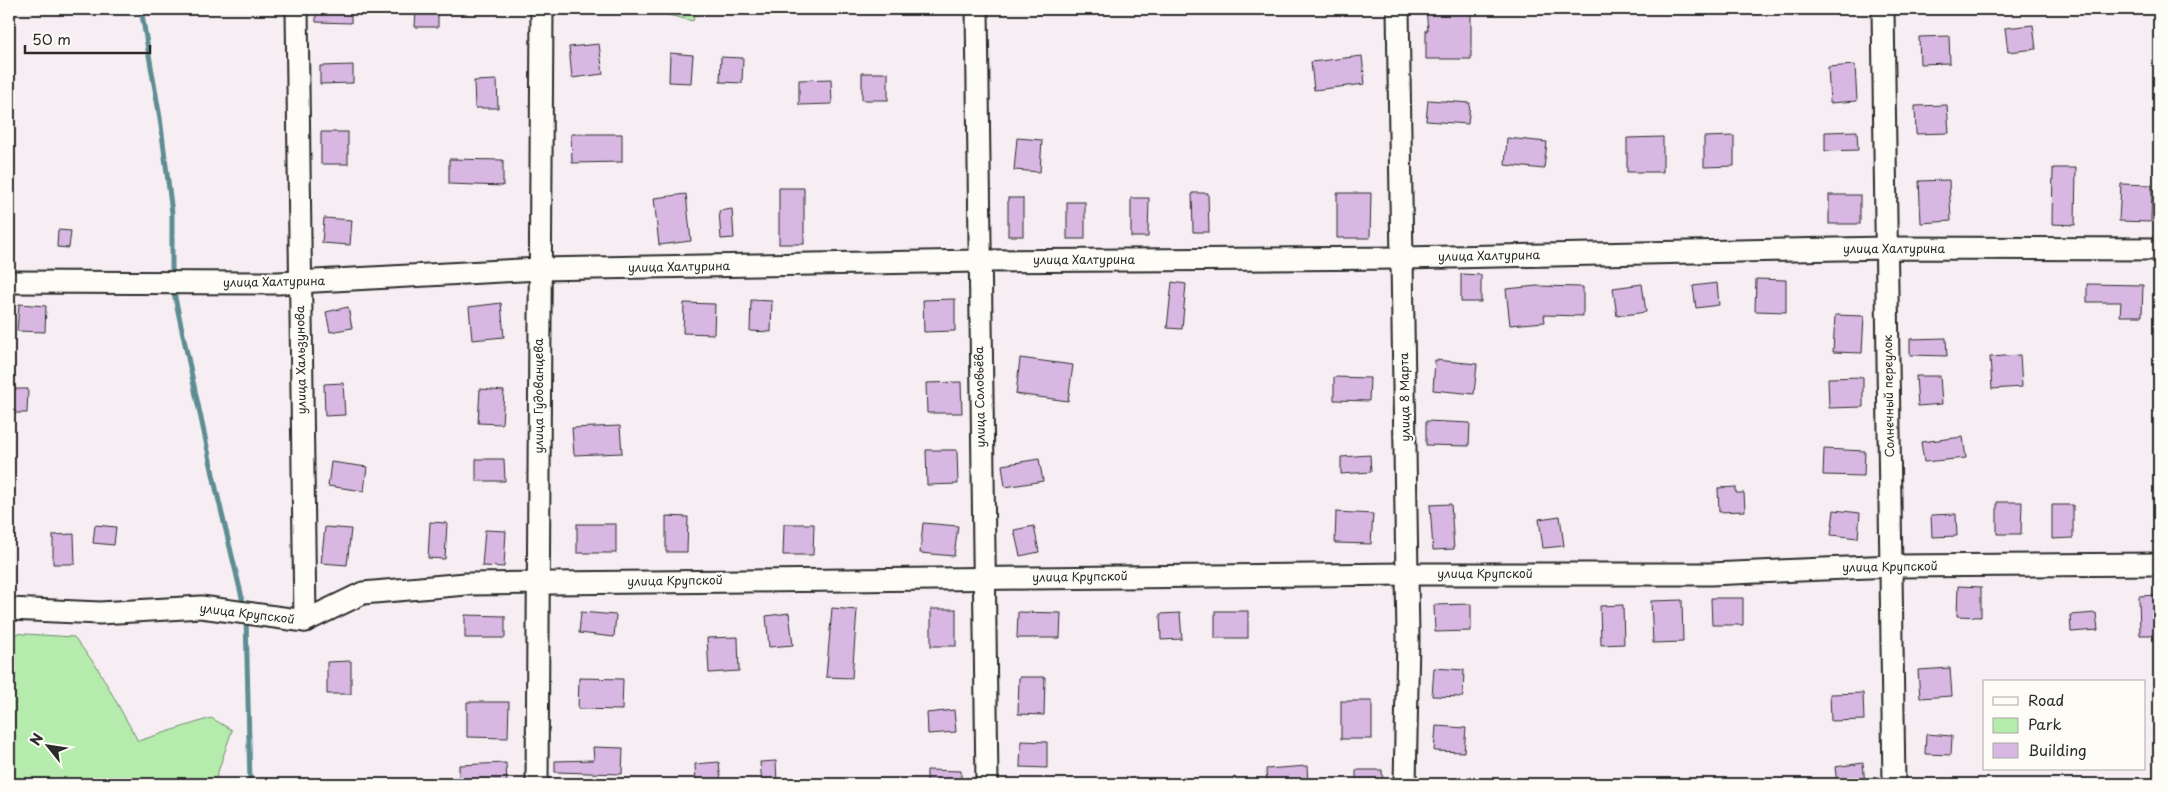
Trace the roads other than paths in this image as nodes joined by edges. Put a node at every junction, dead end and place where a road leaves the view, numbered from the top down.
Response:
1 (297, 9) edge
2 (542, 9) edge
3 (977, 9) edge
4 (1398, 9) edge
5 (1883, 9) edge
6 (1887, 248) junction
7 (2159, 249) edge
8 (1403, 258) junction
9 (979, 261) junction
10 (540, 269) junction
11 (9, 282) edge
12 (300, 282) junction
13 (2159, 564) edge
14 (1892, 566) junction
15 (1407, 574) junction
16 (983, 578) junction
17 (539, 582) junction
18 (9, 609) edge
19 (305, 621) junction
20 (538, 784) edge
21 (987, 784) edge
22 (1405, 784) edge
23 (1894, 784) edge

1 - 12 street, улица Хальзунова
2 - 10 street, улица Гудованцева
3 - 9 street, улица Соловьёва
4 - 8 street, улица 8 Марта
5 - 6 street, Солнечный переулок
6 - 7 street, улица Халтурина
6 - 8 street, улица Халтурина
6 - 14 street, Солнечный переулок
8 - 9 street, улица Халтурина
8 - 15 street, улица 8 Марта
9 - 10 street, улица Халтурина
9 - 16 street, улица Соловьёва
10 - 12 street, улица Халтурина
10 - 17 street, улица Гудованцева
11 - 12 street, улица Халтурина
12 - 19 street, улица Хальзунова
13 - 14 street, улица Крупской
14 - 15 street, улица Крупской
14 - 23 street, Солнечный переулок
15 - 16 street, улица Крупской
15 - 22 street, улица 8 Марта
16 - 17 street, улица Крупской
16 - 21 street, улица Соловьёва
17 - 19 street, улица Крупской
17 - 20 street, улица Гудованцева
18 - 19 street, улица Крупской

